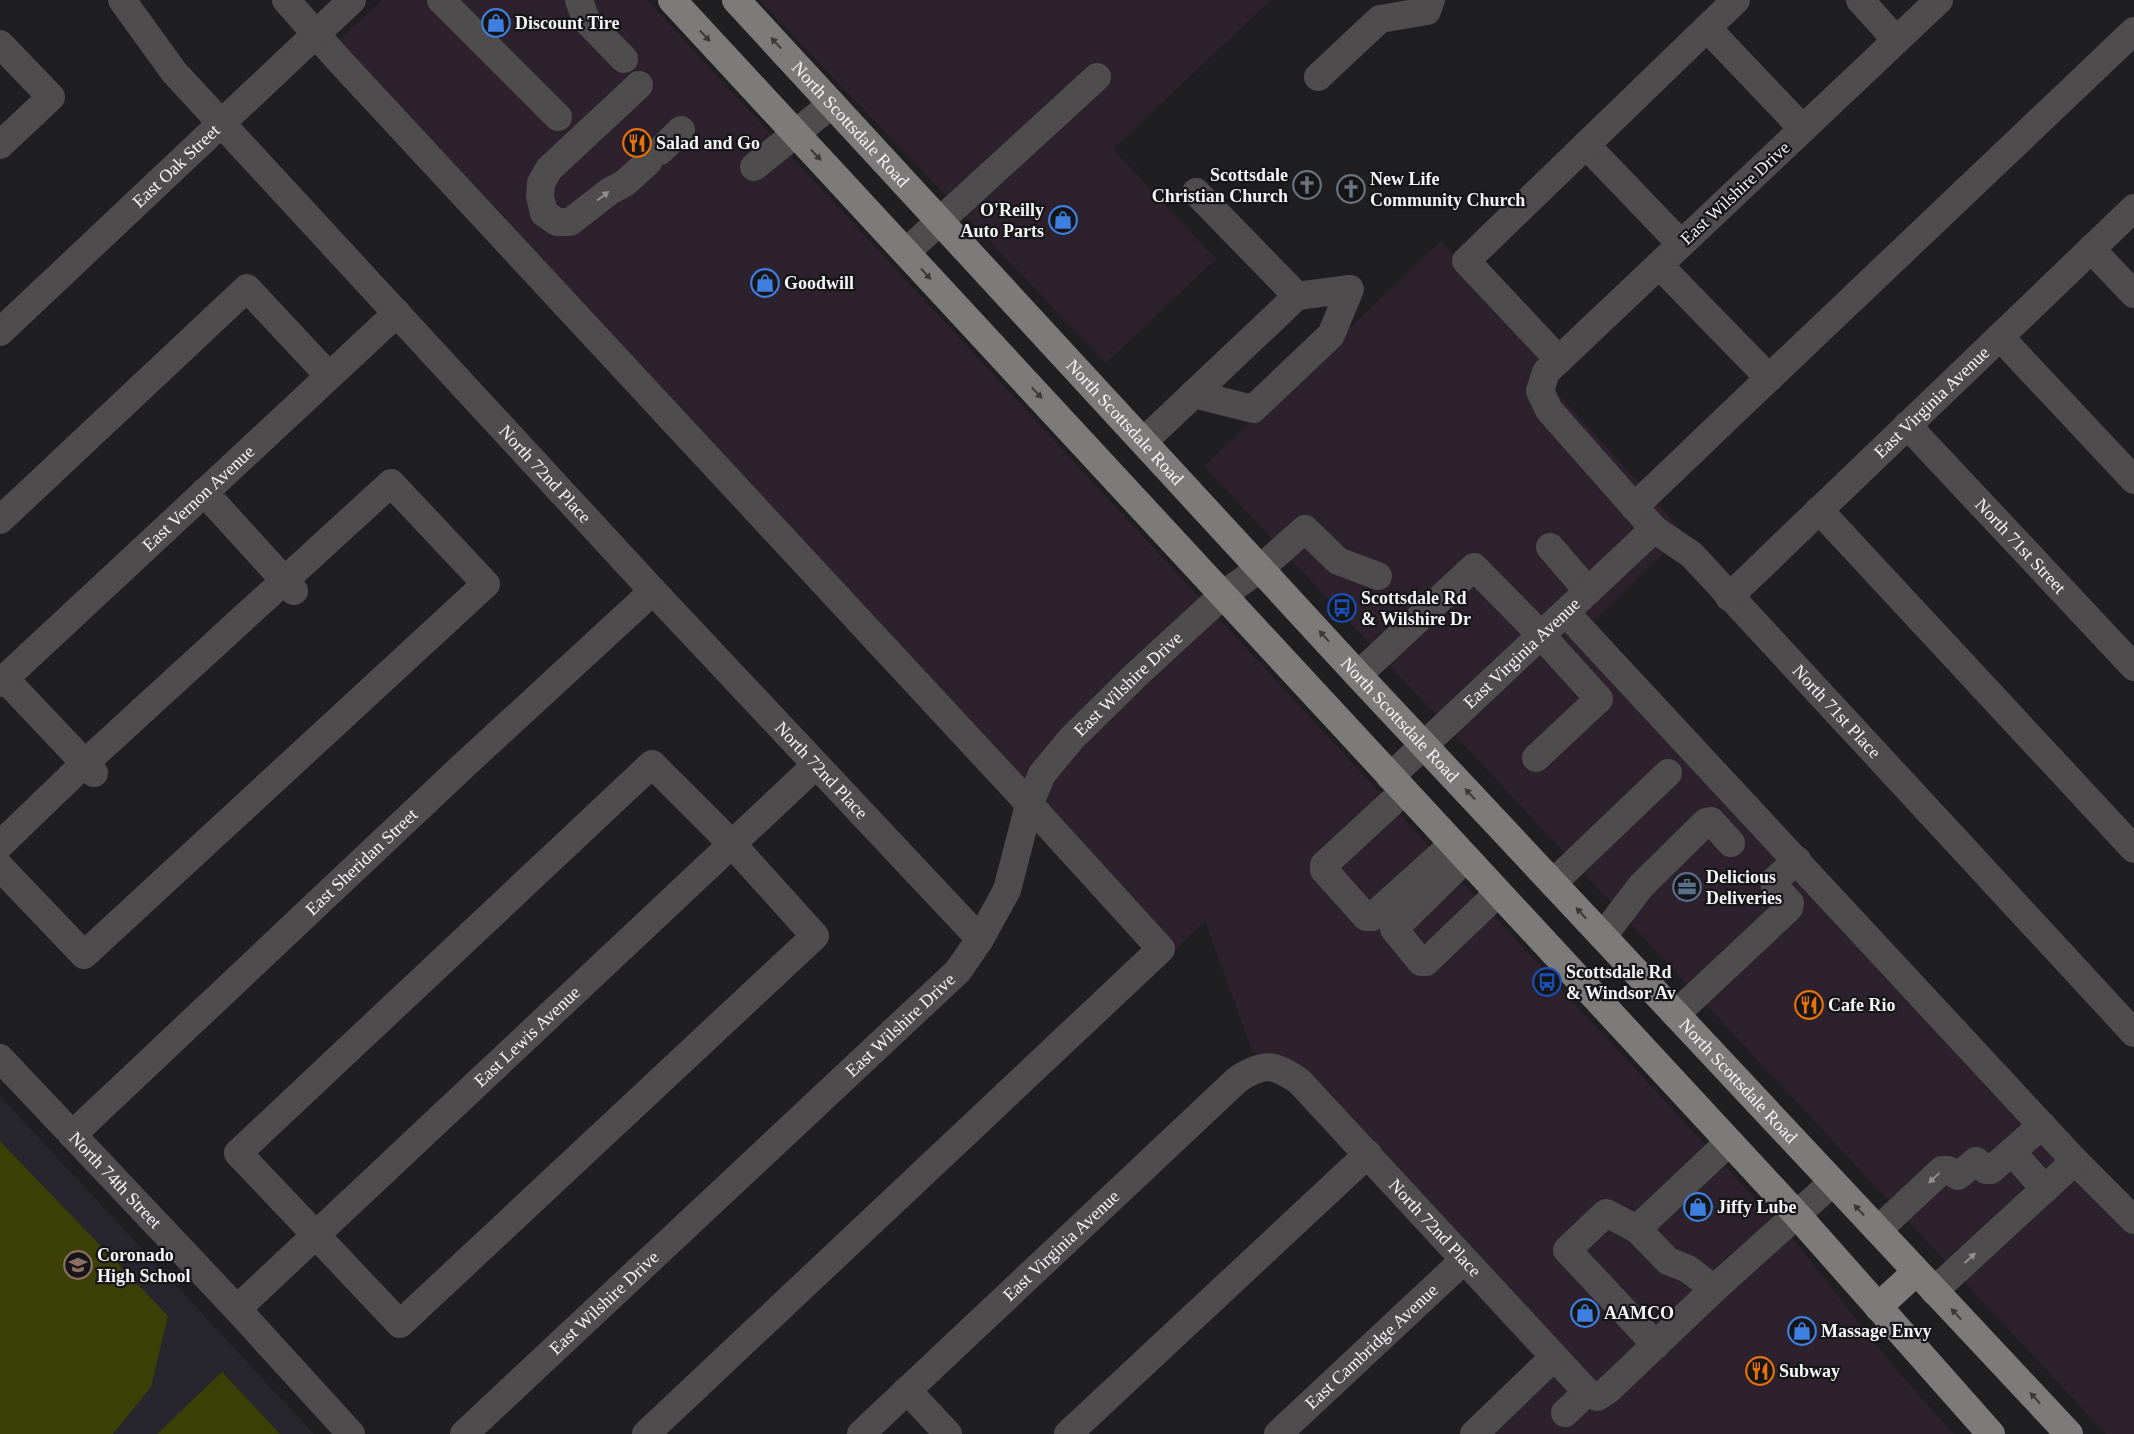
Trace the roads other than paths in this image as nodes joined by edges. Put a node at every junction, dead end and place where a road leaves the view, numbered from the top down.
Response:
1 (122, 0) edge
2 (286, 0) edge
3 (352, 0) edge
4 (441, 0) edge
5 (672, 0) edge
6 (736, 0) edge
7 (1736, 0) edge
8 (1860, 0) edge
9 (1939, 0) edge
10 (580, 3) edge
11 (1429, 5) edge
12 (1707, 28) junction
13 (2134, 32) edge
14 (317, 34) junction
15 (1896, 40) junction
16 (0, 44) edge
17 (624, 59) dead end
18 (1097, 77) dead end
19 (1318, 77) dead end
20 (644, 91) dead end
21 (832, 104) junction
22 (558, 117) dead end
23 (221, 123) junction
24 (1803, 129) junction
25 (682, 130) dead end
26 (796, 134) junction
27 (0, 145) edge
28 (1586, 145) junction
29 (754, 167) dead end
30 (1196, 192) dead end
31 (2134, 208) edge
32 (940, 220) junction
33 (1681, 244) junction
34 (2092, 249) junction
35 (906, 252) junction
36 (1659, 265) junction
37 (2134, 294) edge
38 (1297, 296) junction
39 (397, 313) junction
40 (0, 332) edge
41 (2000, 337) junction
42 (1559, 360) junction
43 (329, 376) junction
44 (1770, 378) junction
45 (1540, 391) joint
46 (1193, 394) junction
47 (1907, 425) junction
48 (1144, 441) junction
49 (2134, 480) edge
50 (204, 492) junction
51 (1634, 507) junction
52 (1819, 510) junction
53 (0, 520) edge
54 (1654, 529) junction
55 (1550, 547) dead end
56 (1261, 568) junction
57 (1378, 576) dead end
58 (289, 586) junction
59 (653, 591) junction
60 (1588, 591) junction
61 (1224, 594) junction
62 (1729, 597) junction
63 (1566, 612) junction
64 (1542, 636) junction
65 (2134, 667) edge
66 (1358, 675) junction
67 (3, 681) edge
68 (1424, 746) junction
69 (1536, 758) dead end
70 (816, 765) junction
71 (90, 768) junction
72 (1668, 773) dead end
73 (1397, 784) junction
74 (1029, 804) junction
75 (1731, 843) dead end
76 (732, 844) junction
77 (0, 845) edge
78 (2134, 848) edge
79 (1459, 851) junction
80 (1797, 860) junction
81 (0, 867) edge
82 (1552, 883) junction
83 (1498, 893) junction
84 (1603, 936) junction
85 (980, 939) junction
86 (1676, 1014) junction
87 (2134, 1033) edge
88 (0, 1058) edge
89 (1268, 1066) joint
90 (2042, 1125) junction
91 (72, 1135) junction
92 (1729, 1142) junction
93 (2012, 1152) junction
94 (1368, 1154) junction
95 (2075, 1161) junction
96 (1833, 1182) junction
97 (2045, 1189) junction
98 (1797, 1215) junction
99 (2134, 1220) edge
100 (1637, 1229) junction
101 (1878, 1230) junction
102 (315, 1236) junction
103 (1464, 1260) junction
104 (1925, 1281) junction
105 (1714, 1289) junction
106 (1878, 1307) junction
107 (237, 1309) junction
108 (1656, 1345) junction
109 (1554, 1357) junction
110 (907, 1390) junction
111 (1592, 1394) junction
112 (1565, 1413) dead end
113 (351, 1434) edge
114 (464, 1434) edge
115 (646, 1434) edge
116 (862, 1434) edge
117 (948, 1434) edge
118 (1068, 1434) edge
119 (1278, 1434) edge
120 (1474, 1434) edge
121 (1991, 1434) edge
122 (2069, 1434) edge

1 - 23 street, North 72nd Place
2 - 14 street
3 - 14 street, East Oak Street
4 - 22 street
5 -> 26 main road
21 -> 6 main road, North Scottsdale Road
7 - 12 street
8 - 15 street
9 - 15 street, East Wilshire Drive
10 - 17 street
11 - 19 street
12 - 24 street
12 - 28 street
13 - 44 street
14 - 23 street, East Oak Street
14 - 74 street
15 - 24 street, East Wilshire Drive
16 - 27 street
18 - 32 street
20 -> 25 street
21 - 26 street
21 - 32 main road, North Scottsdale Road
23 - 39 street, North 72nd Place
23 - 40 street, East Oak Street
24 - 33 street, East Wilshire Drive
26 - 29 street
26 -> 35 main road
28 - 33 street
28 - 42 street
30 - 38 street
31 - 34 street, East Virginia Avenue
32 - 35 street
32 - 48 main road, North Scottsdale Road
33 - 36 street, East Wilshire Drive
34 - 37 street
34 - 41 street, East Virginia Avenue
35 -> 61 main road
36 - 42 street, East Wilshire Drive
36 - 44 street
38 - 46 street
38 - 46 street
39 - 43 street, East Vernon Avenue
39 - 59 street, North 72nd Place
41 - 47 street, East Virginia Avenue
41 - 49 street
42 - 45 street, East Wilshire Drive
43 - 50 street, East Vernon Avenue
43 - 53 street
44 - 51 street
45 - 51 street, North 71st Place
46 - 48 street
47 - 52 street, East Virginia Avenue
47 - 65 street, North 71st Street
48 - 56 main road, North Scottsdale Road
50 - 58 street
50 - 67 street, East Vernon Avenue
51 - 54 street, North 71st Place
52 - 62 street, East Virginia Avenue
52 - 78 street
54 - 60 street, East Virginia Avenue
54 - 62 street, North 71st Place
55 - 60 street
56 - 57 street, East Wilshire Drive
56 - 61 street, East Wilshire Drive
66 -> 56 main road, North Scottsdale Road
58 - 71 street
58 - 81 street
59 - 70 street, North 72nd Place
59 - 91 street, East Sheridan Street
60 - 63 street, East Virginia Avenue
61 - 73 main road
61 - 74 street, East Wilshire Drive
62 - 87 street, North 71st Place
63 - 64 street, East Virginia Avenue
63 - 80 street
64 - 66 street
64 - 68 street, East Virginia Avenue
64 - 69 street
66 - 68 main road, North Scottsdale Road
67 - 71 street
68 - 73 street, East Virginia Avenue
82 -> 68 main road, North Scottsdale Road
70 - 76 street, East Lewis Avenue
70 - 85 street, North 72nd Place
71 - 77 street
72 - 82 street
73 - 79 main road
73 - 79 street, East Virginia Avenue
74 - 85 street, East Wilshire Drive
74 - 115 street
75 - 84 street
76 - 102 street, East Lewis Avenue
76 - 102 street
76 - 102 street
79 - 83 main road
79 - 83 street
80 - 86 street
80 - 90 street
84 -> 82 main road, North Scottsdale Road
83 - 92 main road
84 - 86 main road, North Scottsdale Road
85 - 114 street, East Wilshire Drive
86 - 96 main road, North Scottsdale Road
88 - 91 street, North 74th Street
89 - 94 street, North 72nd Place
89 - 110 street, East Virginia Avenue
90 - 93 street
90 - 95 street
91 - 107 street, North 74th Street
92 - 98 main road
92 - 100 street
93 - 97 street
93 -> 101 street
94 - 103 street, North 72nd Place
94 - 118 street
95 - 97 street
95 - 99 street
96 - 98 street
101 -> 96 main road, North Scottsdale Road
104 -> 97 street
98 - 105 street
98 - 106 main road
100 - 105 street
100 - 108 street
101 - 104 main road, North Scottsdale Road
102 - 107 street, East Lewis Avenue
103 - 109 street, North 72nd Place
103 - 119 street, East Cambridge Avenue
104 - 106 main road
122 -> 104 main road, North Scottsdale Road
105 - 108 street
106 - 121 main road
107 - 113 street, North 74th Street
108 - 111 street
109 - 111 street, North 72nd Place
109 - 120 street
110 - 116 street, East Virginia Avenue
110 - 117 street
111 - 112 street

